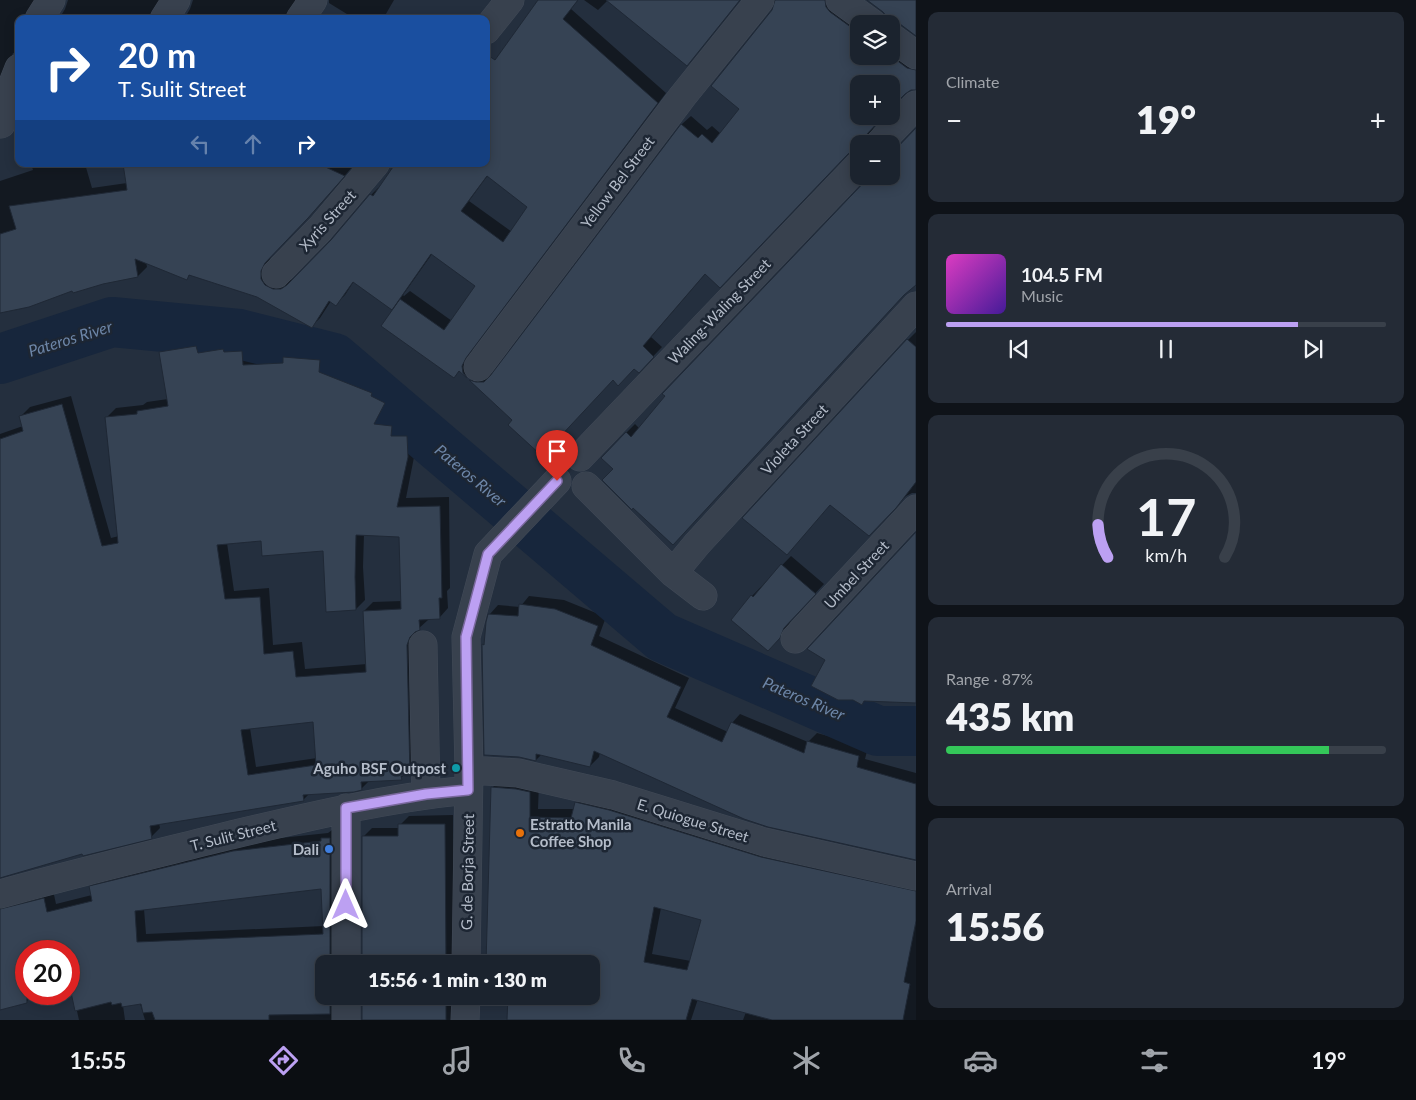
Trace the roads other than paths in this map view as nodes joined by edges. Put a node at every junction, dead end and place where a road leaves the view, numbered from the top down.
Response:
1 (51, 0) edge
2 (176, 0) edge
3 (313, 0) edge
4 (510, 0) edge
5 (760, 0) edge
6 (840, 0) edge
7 (42, 15) edge
8 (167, 15) edge
9 (303, 15) edge
10 (861, 15) edge
11 (490, 25) edge
12 (900, 43) edge
13 (916, 55) edge
14 (15, 78) edge
15 (916, 105) edge
16 (7, 122) edge
17 (888, 135) edge
18 (372, 167) edge
19 (850, 174) edge
20 (276, 274) dead end
21 (916, 306) edge
22 (478, 367) dead end
23 (580, 457) dead end
24 (557, 481) dead end
25 (586, 486) dead end
26 (916, 509) edge
27 (673, 573) junction
28 (703, 596) dead end
29 (795, 639) dead end
30 (423, 645) dead end
31 (469, 780) junction
32 (426, 794) junction
33 (346, 808) junction
34 (916, 876) edge
35 (0, 894) edge
36 (346, 955) edge
37 (466, 955) edge
38 (346, 1005) edge
39 (466, 1005) edge
40 (346, 1020) edge
41 (465, 1020) edge

1 - 7 street
2 - 8 street
3 - 9 street
4 - 11 street
5 - 22 street, Yellow Bel Street
6 - 10 street
12 - 13 street
14 - 16 street
15 - 17 street
18 - 20 street, Xyris Street
19 - 23 street, Waling-Waling Street
21 - 27 street, Violeta Street
24 - 31 street, G. de Borja Street
25 - 27 street
26 - 29 street, Umbel Street
27 - 28 street
30 - 32 street
31 - 32 street, T. Sulit Street
31 - 34 street, E. Quiogue Street
31 - 37 street, G. de Borja Street
32 - 33 street, T. Sulit Street
33 - 35 street, T. Sulit Street
33 - 36 street
38 - 40 street
39 - 41 street

